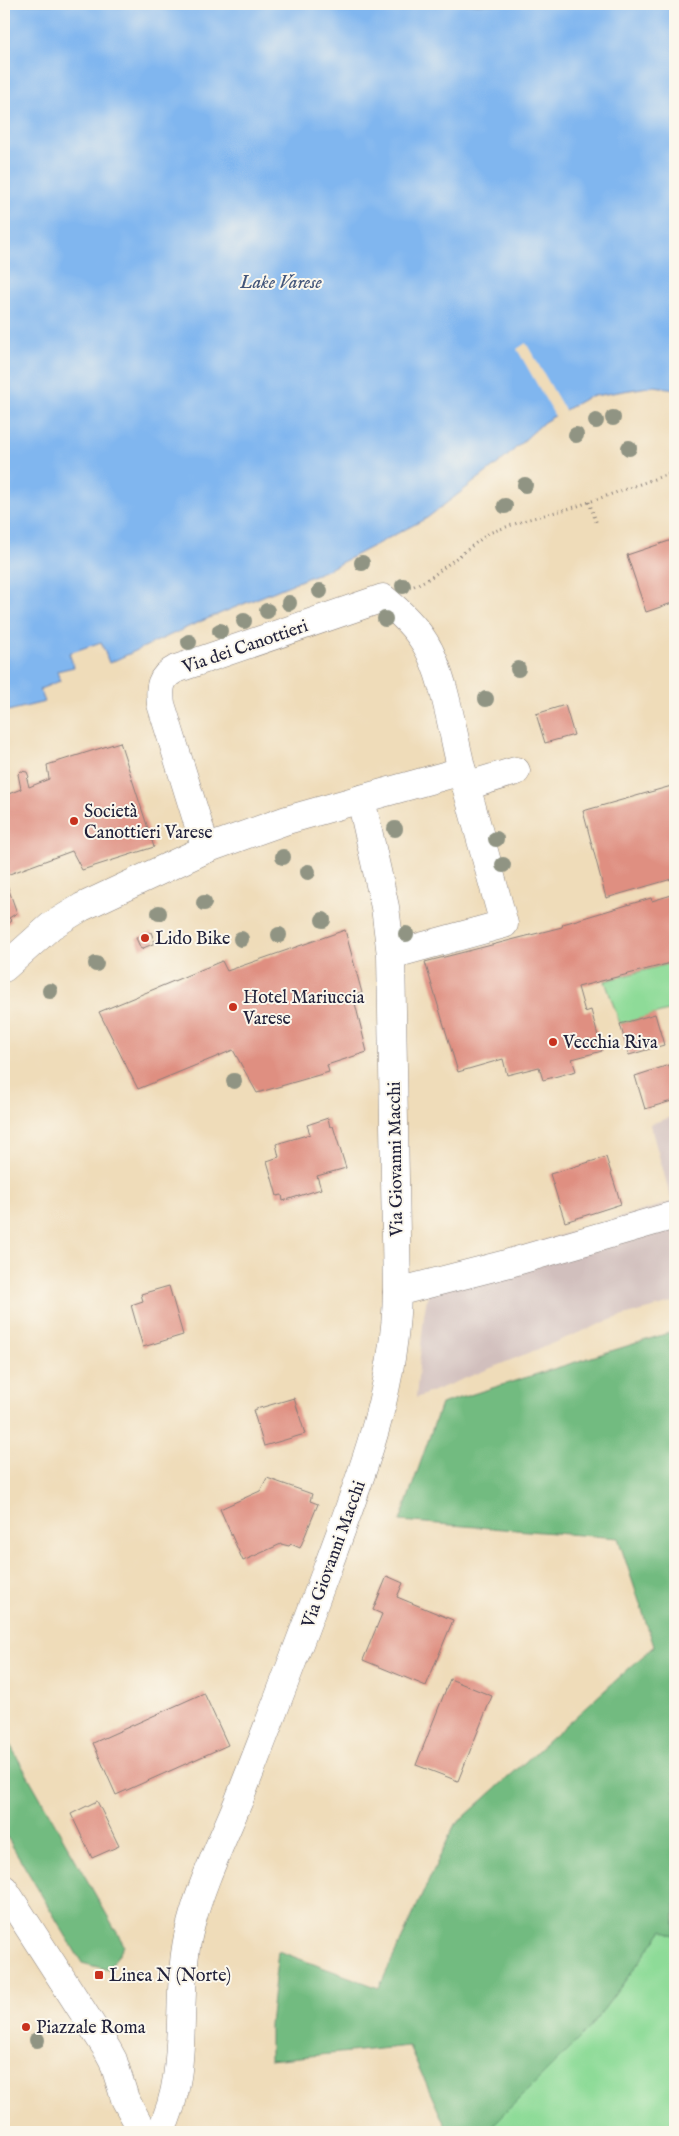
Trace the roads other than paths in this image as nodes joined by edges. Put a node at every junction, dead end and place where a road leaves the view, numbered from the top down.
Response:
1 (516, 770) dead end
2 (464, 778) junction
3 (361, 799) junction
4 (206, 848) junction
5 (391, 955) junction
6 (4, 968) edge
7 (675, 1215) edge
8 (398, 1292) junction
9 (4, 1889) edge
10 (143, 2132) edge
11 (160, 2132) edge

1 - 2 street
2 - 3 street
2 - 4 street, Via dei Canottieri
2 - 5 street
3 - 4 street
3 - 5 street, Via Giovanni Macchi
4 - 6 street
5 - 8 street, Via Giovanni Macchi
7 - 8 street
8 - 11 street, Via Giovanni Macchi
9 - 10 street

